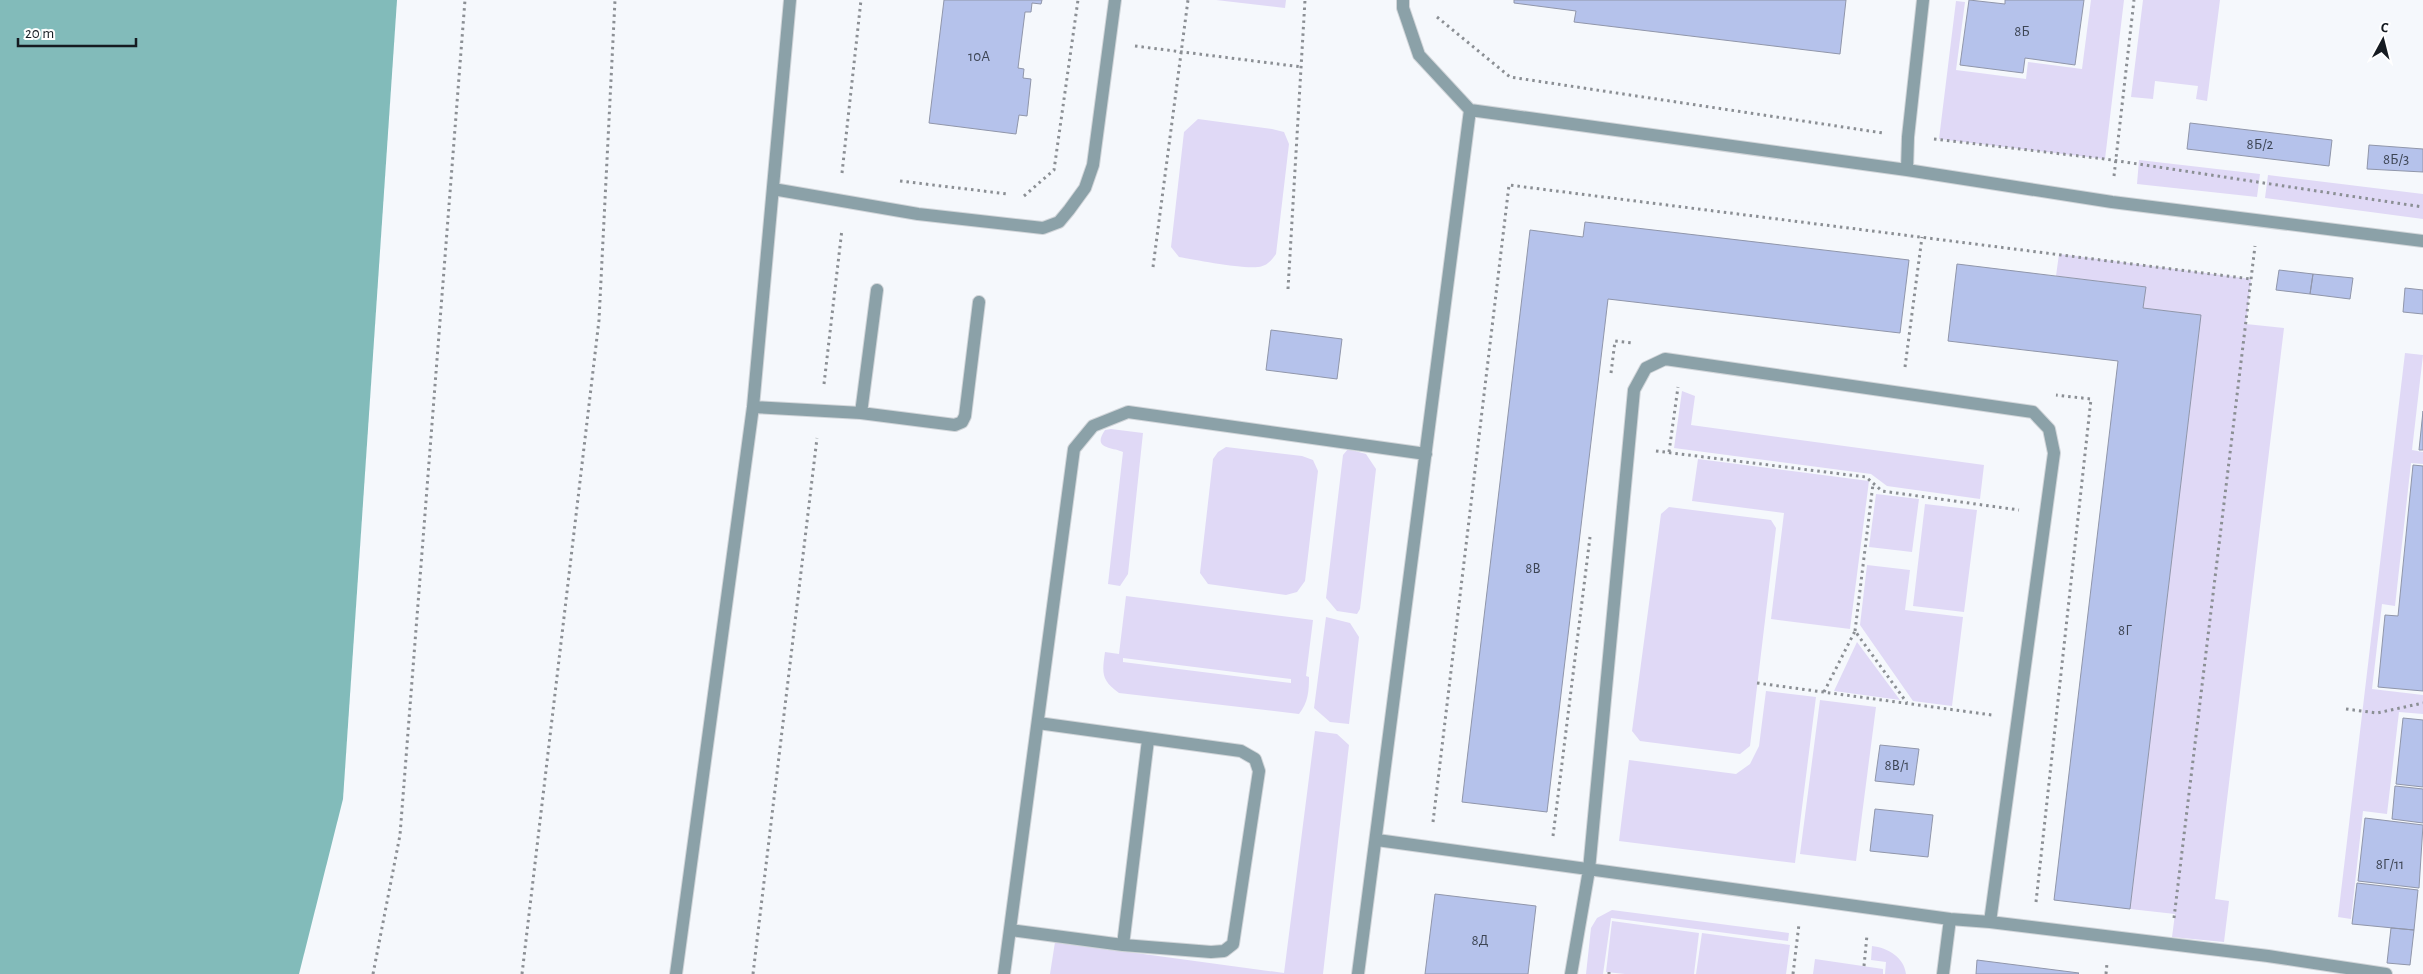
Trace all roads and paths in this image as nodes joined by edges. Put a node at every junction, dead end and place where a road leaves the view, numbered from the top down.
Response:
1 (466, 0) edge
2 (615, 0) edge
3 (790, 0) edge
4 (861, 0) edge
5 (1078, 0) edge
6 (1115, 0) edge
7 (1188, 0) edge
8 (1305, 0) edge
9 (1403, 0) edge
10 (1923, 0) edge
11 (2134, 0) edge
12 (1109, 42) junction
13 (1182, 53) junction
14 (1302, 67) junction
15 (1470, 110) junction
16 (1907, 170) junction
17 (891, 180) dead end
18 (773, 189) junction
19 (844, 201) junction
20 (2112, 202) junction
21 (2258, 219) junction
22 (1922, 237) junction
23 (2423, 241) edge
24 (1153, 268) dead end
25 (2251, 279) junction
26 (1288, 289) dead end
27 (876, 290) dead end
28 (979, 302) dead end
29 (1644, 344) dead end
30 (1682, 361) junction
31 (1904, 376) dead end
32 (1610, 380) dead end
33 (754, 407) junction
34 (820, 411) junction
35 (862, 413) junction
36 (1628, 447) junction
37 (1669, 452) junction
38 (1426, 454) junction
39 (1873, 484) junction
40 (2046, 514) junction
41 (1590, 536) dead end
42 (1855, 631) junction
43 (1758, 683) dead end
44 (1824, 692) junction
45 (2423, 703) edge
46 (1908, 704) junction
47 (2346, 709) dead end
48 (2018, 719) junction
49 (1038, 723) junction
50 (1148, 740) junction
51 (1432, 828) dead end
52 (1552, 839) dead end
53 (1377, 840) junction
54 (1589, 870) junction
55 (1802, 898) junction
56 (1950, 919) junction
57 (1990, 922) junction
58 (1010, 930) junction
59 (1124, 945) junction
60 (2171, 946) junction
61 (523, 973) edge
62 (373, 974) edge
63 (676, 974) edge
64 (753, 974) edge
65 (1004, 974) edge
66 (1358, 974) edge
67 (1571, 974) edge
68 (1793, 974) edge
69 (1942, 974) edge
70 (2386, 974) edge

1 - 62 path
2 - 61 path
3 - 18 street
4 - 19 path
5 - 17 path
6 - 12 street
7 - 13 path
8 - 14 path
9 - 15 street
10 - 16 street
11 - 20 path
12 - 13 path
12 - 19 street
13 - 14 path
13 - 24 path
14 - 26 path
15 - 16 street
15 - 38 street
16 - 20 street
18 - 19 street
18 - 33 street
19 - 34 path
20 - 21 street
21 - 23 street
21 - 25 path
22 - 25 path
22 - 31 path
22 - 51 path
25 - 60 path
27 - 35 street
28 - 35 street
29 - 32 path
30 - 36 street
30 - 37 path
30 - 40 street
33 - 34 street
33 - 63 street
34 - 35 street
34 - 64 path
36 - 37 path
36 - 54 street
37 - 39 path
38 - 49 street
38 - 53 street
39 - 40 path
39 - 42 path
40 - 48 street
41 - 52 path
42 - 44 path
42 - 46 path
43 - 44 path
44 - 46 path
45 - 47 path
46 - 48 path
48 - 57 street
49 - 50 street
49 - 58 street
50 - 59 street
50 - 59 street
53 - 54 street
53 - 66 street
54 - 55 street
54 - 67 street
55 - 56 street
55 - 68 path
56 - 57 street
56 - 69 street
57 - 60 street
58 - 59 street
58 - 65 street
60 - 70 street

